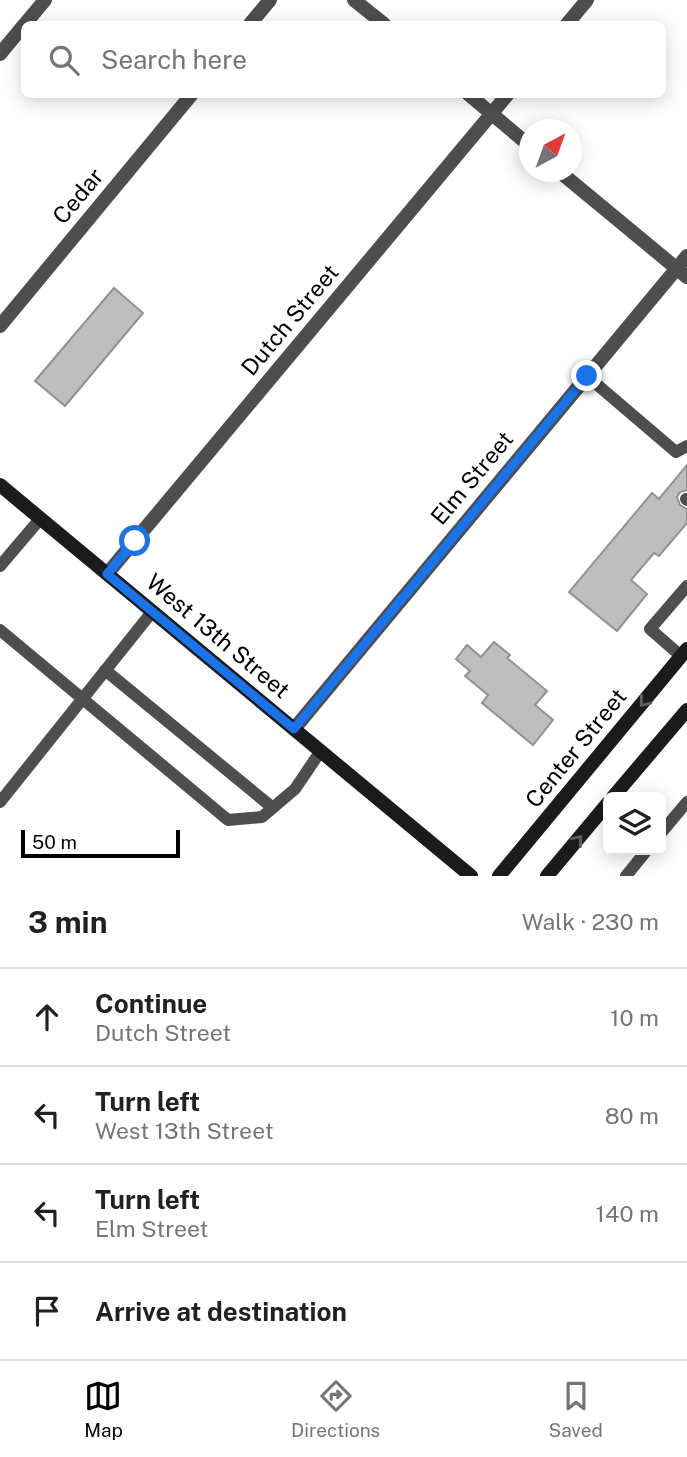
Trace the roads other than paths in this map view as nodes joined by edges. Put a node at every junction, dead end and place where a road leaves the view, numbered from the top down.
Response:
1 (45, 0) edge
2 (270, 0) edge
3 (354, 0) edge
4 (587, 0) edge
5 (28, 21) edge
6 (252, 21) edge
7 (380, 21) edge
8 (570, 21) edge
9 (21, 30) edge
10 (0, 54) edge
11 (189, 98) edge
12 (473, 98) edge
13 (505, 98) edge
14 (492, 114) junction
15 (519, 137) edge
16 (572, 182) edge
17 (687, 256) edge
18 (682, 273) edge
19 (0, 326) edge
20 (587, 376) junction
21 (687, 446) edge
22 (0, 485) edge
23 (40, 519) junction
24 (0, 566) edge
25 (107, 574) junction
26 (686, 588) edge
27 (152, 612) junction
28 (0, 631) edge
29 (684, 652) edge
30 (106, 670) junction
31 (81, 700) junction
32 (687, 710) edge
33 (294, 729) junction
34 (320, 752) junction
35 (617, 792) edge
36 (0, 802) edge
37 (687, 802) edge
38 (273, 808) junction
39 (603, 809) edge
40 (666, 827) edge
41 (643, 855) edge
42 (471, 876) edge
43 (499, 876) edge
44 (547, 876) edge
45 (626, 876) edge

1 - 5 street
2 - 6 street
3 - 7 street
4 - 8 street
9 - 10 street
11 - 19 street, Cedar
12 - 14 street
13 - 14 street, Dutch Street
14 - 15 street
14 - 25 street, Dutch Street
16 - 18 street
17 - 18 street, Elm Street
18 - 20 street, Elm Street
20 - 21 lane
20 - 33 street, Elm Street
22 - 23 main road, West 13th Street
23 - 24 lane
23 - 25 main road, West 13th Street
25 - 27 main road, West 13th Street
26 - 29 lane
27 - 30 lane
27 - 33 main road, West 13th Street
28 - 31 lane
29 -> 43 main road, Center Street
30 - 31 lane
30 - 38 lane
31 - 36 lane
31 - 38 lane
32 - 35 main road
33 - 34 main road, West 13th Street
34 - 38 lane
34 - 42 main road, West 13th Street
37 - 40 lane
44 -> 39 main road
41 - 45 lane

